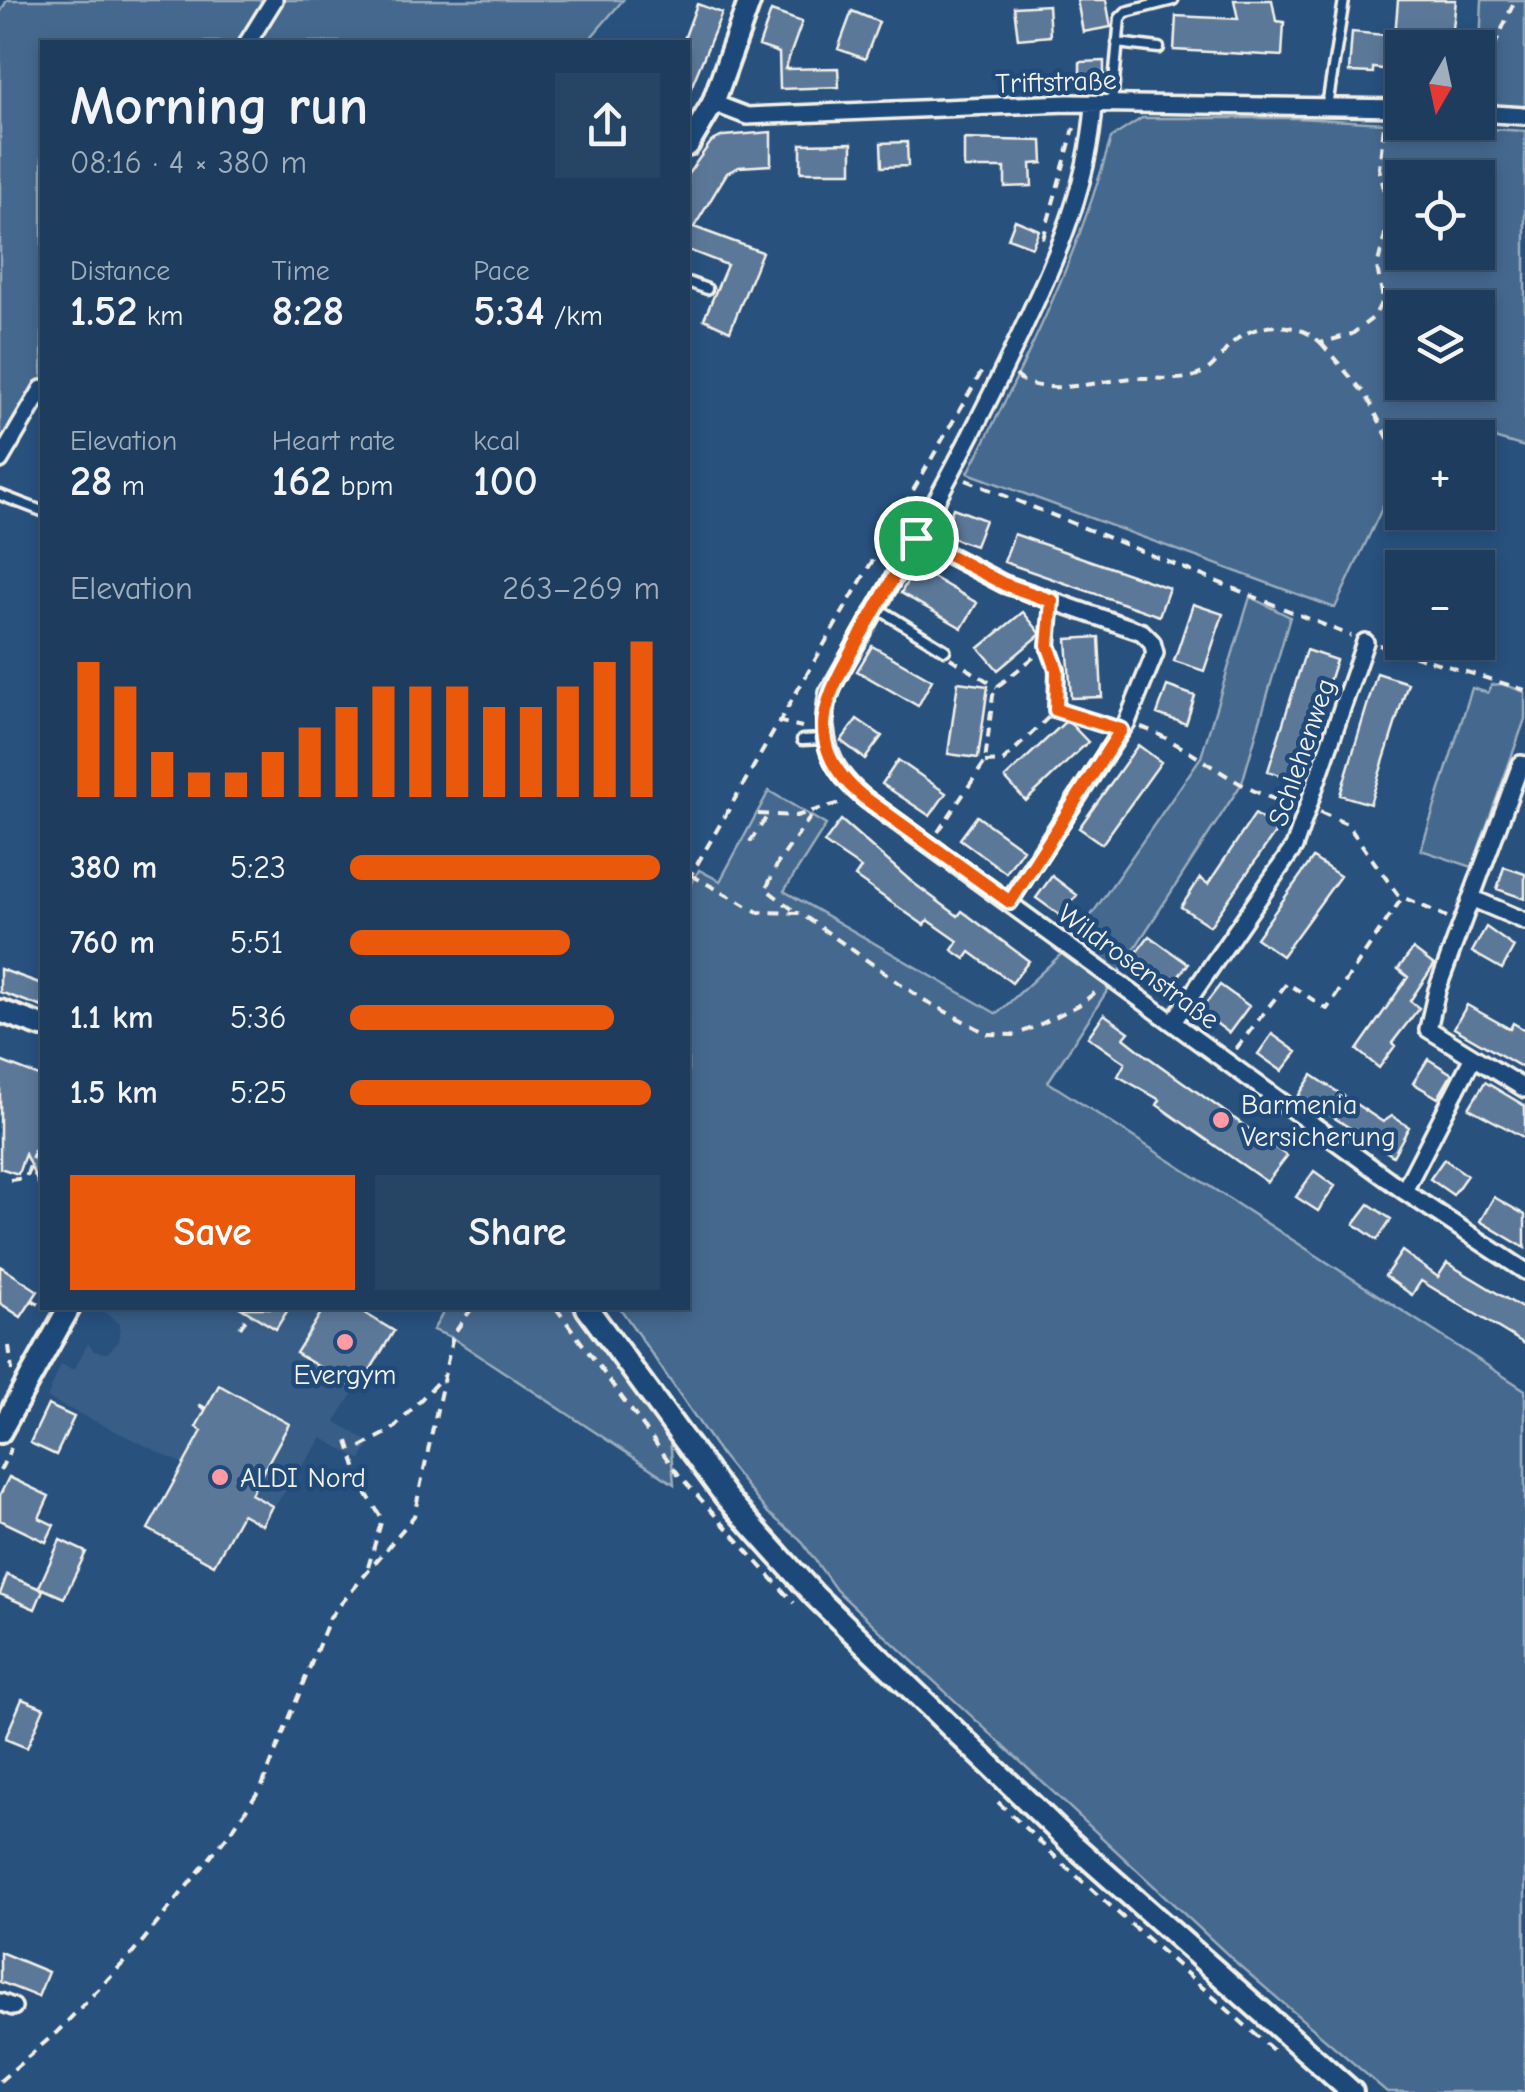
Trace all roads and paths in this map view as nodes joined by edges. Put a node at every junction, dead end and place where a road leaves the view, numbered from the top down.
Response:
1 (274, 0) edge
2 (750, 0) edge
3 (1173, 0) edge
4 (1344, 0) edge
5 (1515, 0) edge
6 (249, 40) edge
7 (1117, 44) junction
8 (1495, 45) edge
9 (1159, 48) dead end
10 (712, 104) junction
11 (1087, 104) junction
12 (1112, 104) junction
13 (1328, 106) junction
14 (1385, 107) joint
15 (1495, 114) edge
16 (1525, 116) edge
17 (690, 142) edge
18 (1042, 240) dead end
19 (690, 283) edge
20 (707, 289) dead end
21 (1321, 343) junction
22 (1006, 365) junction
23 (40, 392) edge
24 (1385, 432) edge
25 (0, 460) edge
26 (952, 474) junction
27 (0, 495) edge
28 (40, 510) edge
29 (916, 538) junction
30 (1052, 601) junction
31 (876, 608) junction
32 (1365, 642) junction
33 (1048, 645) junction
34 (945, 650) joint
35 (997, 688) junction
36 (1525, 690) edge
37 (1056, 710) junction
38 (1121, 730) junction
39 (825, 738) junction
40 (802, 740) dead end
41 (985, 762) junction
42 (1523, 764) edge
43 (862, 796) junction
44 (814, 812) junction
45 (758, 814) dead end
46 (768, 815) junction
47 (750, 842) dead end
48 (929, 844) junction
49 (690, 875) edge
50 (690, 878) edge
51 (1402, 898) dead end
52 (1471, 898) junction
53 (1010, 902) junction
54 (793, 910) junction
55 (1525, 922) edge
56 (1112, 978) junction
57 (0, 1011) edge
58 (1173, 1022) junction
59 (40, 1025) edge
60 (1472, 1059) junction
61 (1226, 1062) junction
62 (1525, 1089) edge
63 (40, 1139) edge
64 (10, 1180) dead end
65 (1404, 1192) junction
66 (1525, 1271) edge
67 (32, 1300) dead end
68 (39, 1304) dead end
69 (68, 1310) edge
70 (471, 1310) edge
71 (588, 1310) edge
72 (250, 1313) dead end
73 (240, 1328) dead end
74 (10, 1346) dead end
75 (318, 1366) dead end
76 (445, 1374) junction
77 (312, 1375) dead end
78 (6, 1384) dead end
79 (199, 1405) dead end
80 (206, 1409) dead end
81 (2, 1421) edge
82 (348, 1440) dead end
83 (361, 1447) dead end
84 (366, 1575) junction
85 (0, 2081) edge
86 (1352, 2092) edge

1 - 6 street
2 - 10 main road
3 - 7 lane
4 - 13 lane
5 - 8 path
7 - 9 lane
7 - 12 lane
10 - 11 street, Triftstraße
10 - 17 main road
11 - 12 street, Triftstraße
11 - 18 path
11 - 22 street
12 - 13 street, Triftstraße
13 - 14 street, Triftstraße
14 - 21 path
15 - 16 street
19 - 20 lane
21 - 22 path
21 - 24 path
22 - 26 street
22 - 49 path
23 - 25 street
26 - 29 street
26 - 32 path
27 - 28 lane
29 - 30 street
29 - 31 street
30 - 33 path
30 - 38 street
31 - 34 lane
31 - 39 street
32 - 36 path
32 - 58 street, Schlehenweg
33 - 35 path
33 - 37 path
34 - 35 path
35 - 41 path
37 - 38 path
37 - 41 path
38 - 53 street
39 - 40 lane
39 - 43 street, Wildrosenstraße
41 - 48 path
42 - 52 street
43 - 44 path
43 - 48 street, Wildrosenstraße
44 - 46 path
44 - 54 path
45 - 46 path
46 - 47 path
48 - 53 street, Wildrosenstraße
50 - 54 path
51 - 61 path
52 - 55 street
52 - 60 street
53 - 56 street, Wildrosenstraße
54 - 56 path
56 - 58 street, Wildrosenstraße
57 - 59 main road
58 - 61 street, Wildrosenstraße
60 - 62 street
60 - 65 street
61 - 65 street, Wildrosenstraße
63 - 64 path
65 - 66 street, Wildrosenstraße
67 - 68 path
69 - 81 main road
70 - 76 path
71 - 86 main road
72 - 73 path
74 - 78 path
75 - 77 path
76 - 83 path
76 - 84 path
79 - 80 path
82 - 84 path
84 - 85 path

